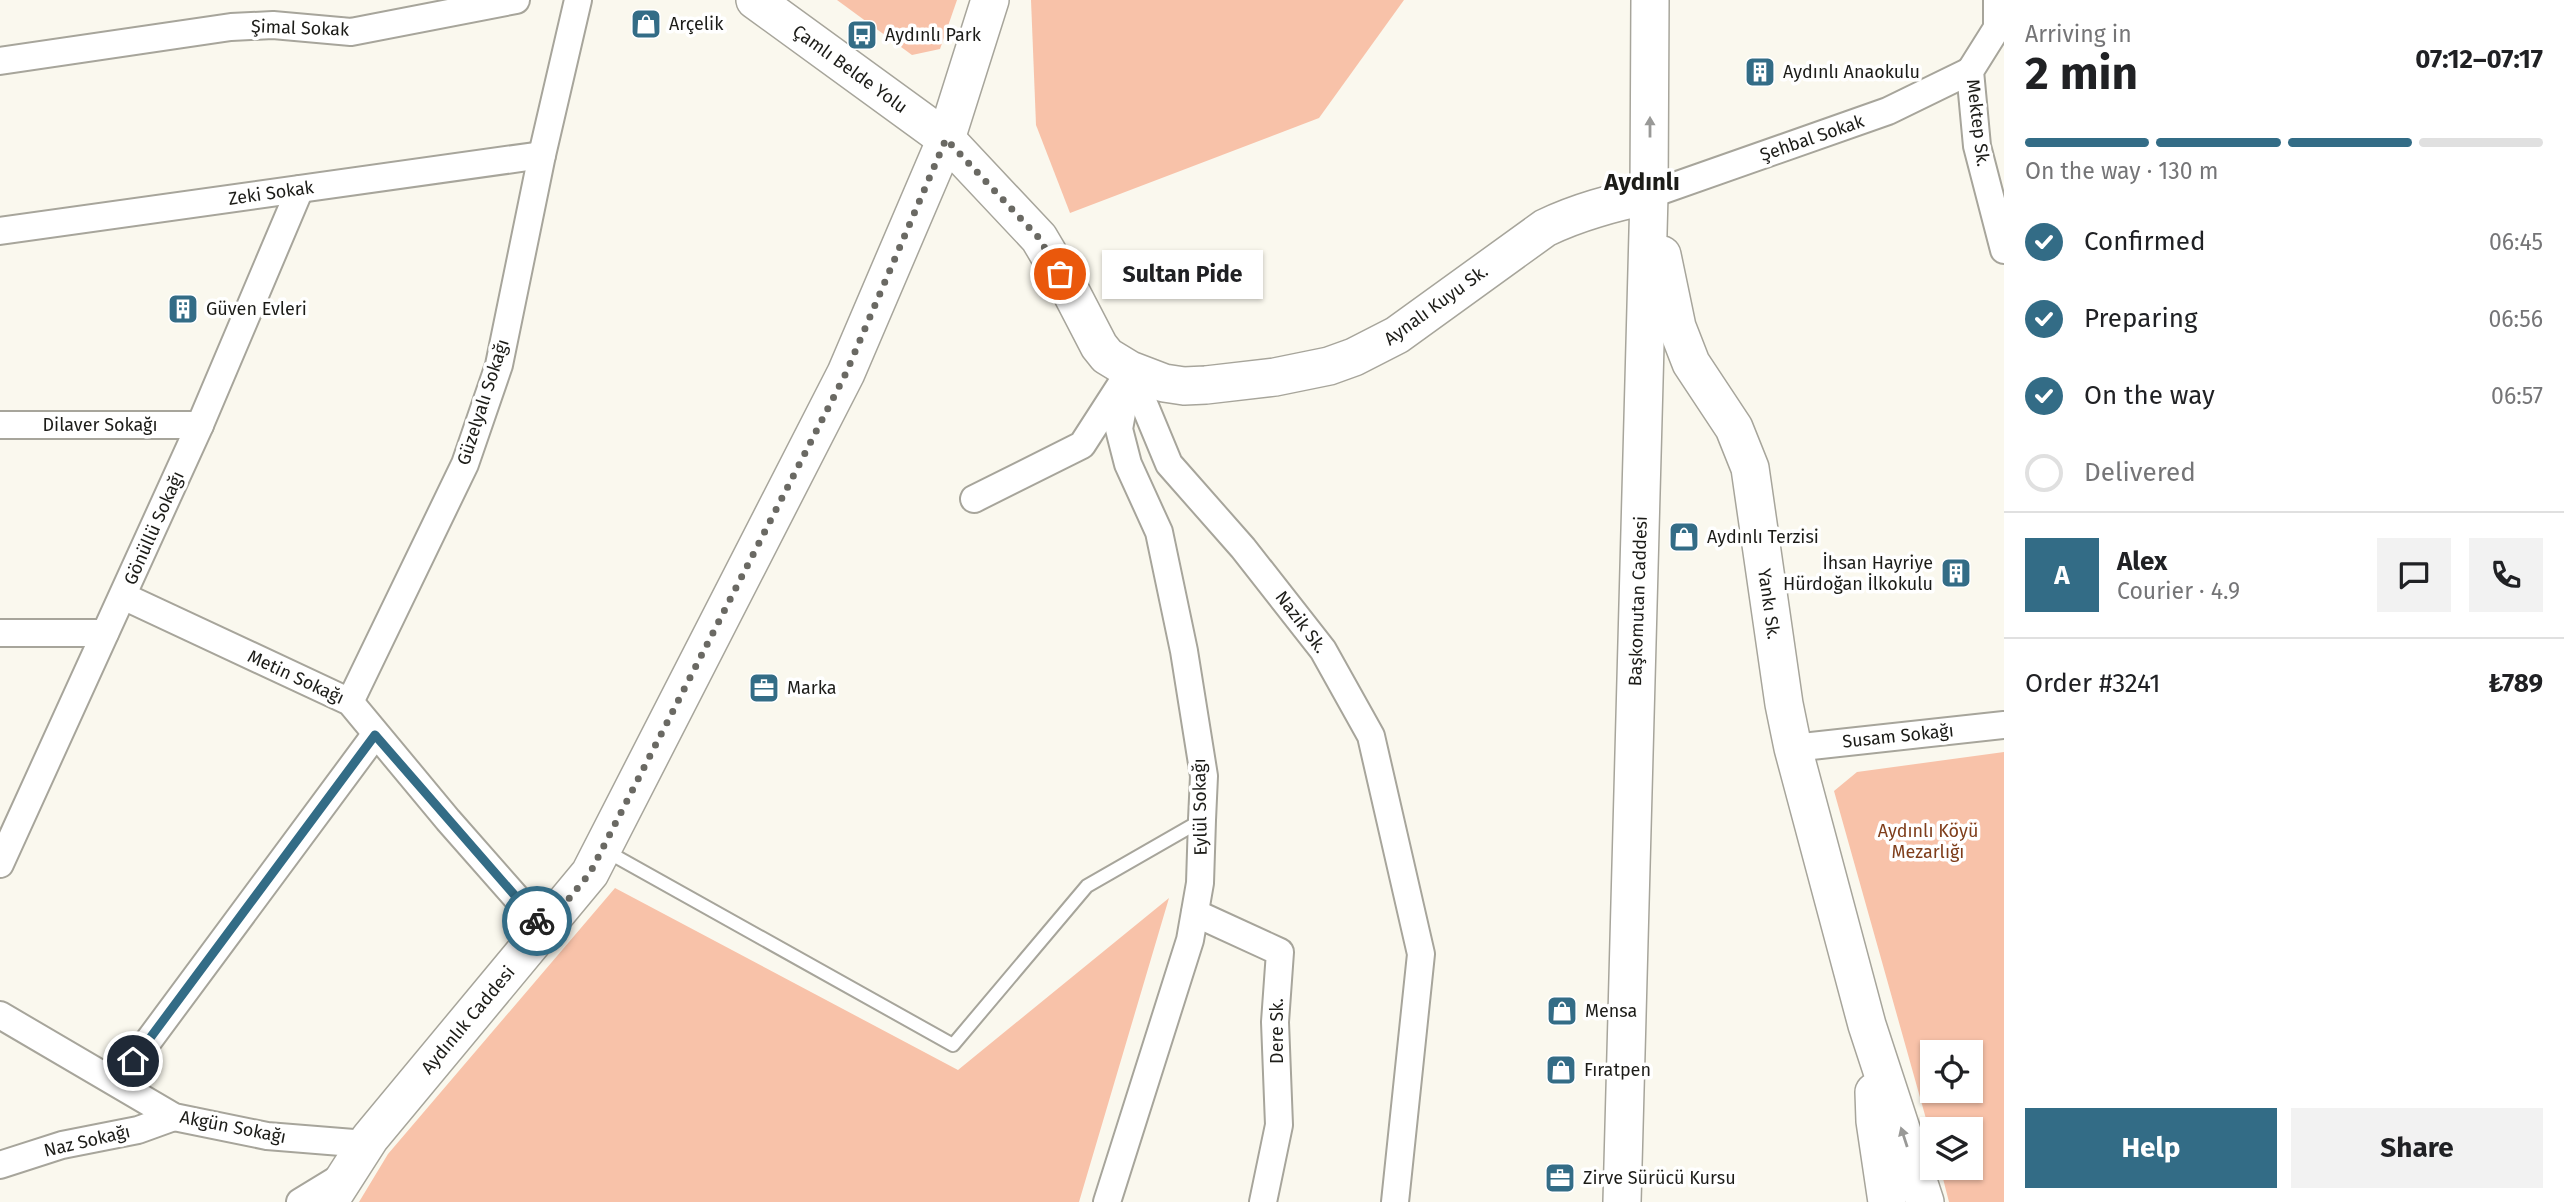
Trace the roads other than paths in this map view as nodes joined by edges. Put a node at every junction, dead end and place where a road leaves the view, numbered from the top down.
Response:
1 (516, 0) edge
2 (578, 0) edge
3 (755, 0) edge
4 (990, 0) edge
5 (1650, 0) edge
6 (1997, 0) edge
7 (2000, 28) edge
8 (0, 61) edge
9 (1970, 71) junction
10 (946, 139) junction
11 (542, 155) junction
12 (300, 189) junction
13 (1649, 195) junction
14 (0, 231) edge
15 (2004, 250) edge
16 (1130, 370) junction
17 (0, 425) edge
18 (201, 425) junction
19 (974, 499) dead end
20 (123, 596) junction
21 (0, 633) edge
22 (105, 633) junction
23 (350, 702) junction
24 (2004, 725) edge
25 (375, 735) junction
26 (1793, 748) junction
27 (1202, 820) junction
28 (603, 849) junction
29 (0, 864) edge
30 (1195, 913) junction
31 (544, 929) junction
32 (0, 1015) edge
33 (1867, 1025) junction
34 (118, 1082) junction
35 (174, 1117) junction
36 (0, 1164) edge
37 (348, 1173) edge
38 (300, 1202) edge
39 (1107, 1202) edge
40 (1263, 1202) edge
41 (1395, 1202) edge
42 (1622, 1202) edge
43 (1887, 1202) edge
44 (1925, 1202) edge

1 - 8 street, Şimal Sokak
2 - 11 street, Güzelyalı Sokağı
3 - 10 street, Çamlı Belde Yolu
4 - 10 street, Aydınlık Caddesi
13 -> 5 street, Başkomutan Caddesi
6 - 7 street, Mektep Sk.
7 - 9 street, Mektep Sk.
9 - 13 street, Şehbal Sokak
9 - 15 street, Mektep Sk.
10 - 16 street
10 - 28 street, Aydınlık Caddesi
11 - 12 street, Zeki Sokak
11 - 23 street, Güzelyalı Sokağı
12 - 14 street, Zeki Sokak
12 - 18 street, Gönüllü Sokağı
13 - 16 street, Aynalı Kuyu Sk.
13 - 26 street, Yankı Sk.
13 - 42 street, Başkomutan Caddesi
16 - 19 street
16 - 27 street, Eylül Sokağı
16 - 41 street, Nazik Sk.
17 - 18 street, Dilaver Sokağı
18 - 20 street, Gönüllü Sokağı
20 - 22 street, Gönüllü Sokağı
20 - 23 street, Metin Sokağı
21 - 22 street
22 - 29 street, Gönüllü Sokağı
23 - 25 street, Metin Sokağı
24 - 26 street, Susam Sokağı
25 - 31 street, Metin Sokağı
25 - 34 street
26 - 33 street, Yankı Sk.
27 - 28 lane
27 - 30 street, Eylül Sokağı
28 - 31 street, Aydınlık Caddesi
30 - 39 street, Eylül Sokağı
30 - 40 street, Dere Sk.
31 - 37 street, Aydınlık Caddesi
32 - 34 street, Akgün Sokağı
33 - 43 street, Yankı Sk.
44 -> 33 street, Yankı Sk.
34 - 35 street, Akgün Sokağı
35 - 36 street, Naz Sokağı
35 - 37 street, Akgün Sokağı
37 - 38 street

